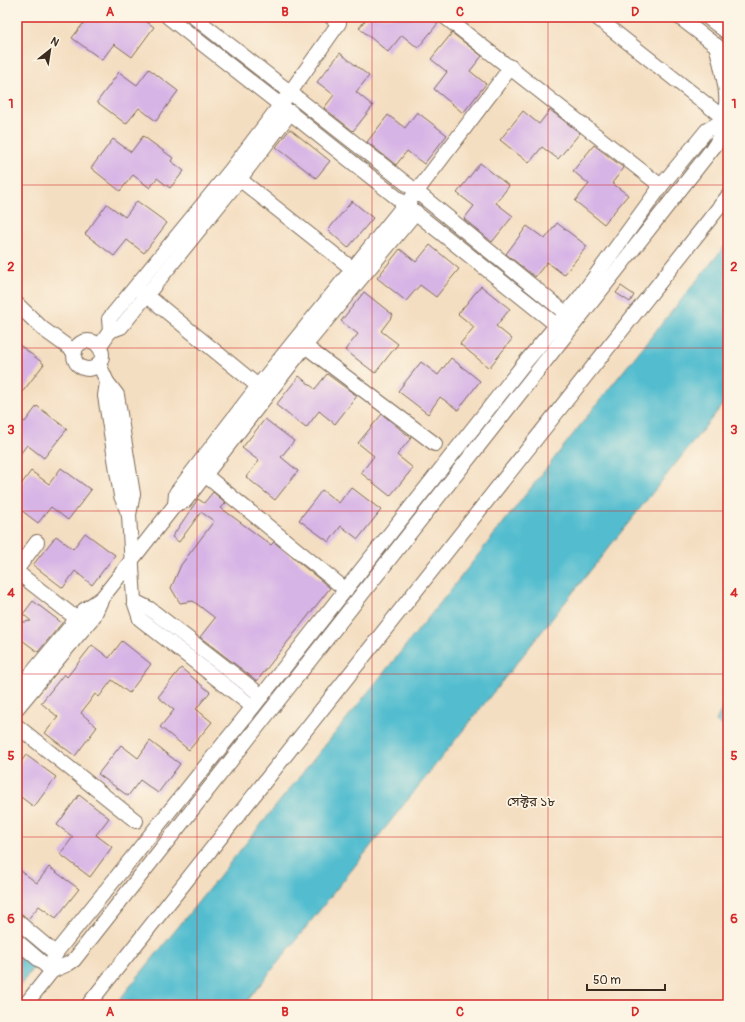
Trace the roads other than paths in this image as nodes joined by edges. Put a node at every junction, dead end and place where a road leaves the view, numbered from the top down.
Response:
1 (168, 17) edge
2 (194, 17) edge
3 (331, 17) edge
4 (446, 17) edge
5 (596, 17) edge
6 (679, 17) edge
7 (707, 17) edge
8 (728, 33) edge
9 (716, 45) junction
10 (728, 56) edge
11 (511, 67) junction
12 (290, 91) junction
13 (286, 108) junction
14 (725, 119) junction
15 (234, 176) junction
16 (662, 186) junction
17 (417, 192) junction
18 (728, 196) edge
19 (409, 207) junction
20 (358, 273) junction
21 (136, 287) junction
22 (17, 304) edge
23 (17, 318) edge
24 (571, 318) junction
25 (43, 329) junction
26 (562, 330) junction
27 (110, 332) junction
28 (306, 346) junction
29 (99, 347) junction
30 (75, 352) junction
31 (99, 364) junction
32 (267, 394) junction
33 (435, 444) dead end
34 (208, 471) junction
35 (175, 505) junction
36 (37, 542) dead end
37 (132, 559) junction
38 (17, 568) edge
39 (17, 572) edge
40 (349, 586) junction
41 (361, 597) junction
42 (102, 598) junction
43 (134, 601) junction
44 (77, 620) junction
45 (17, 692) edge
46 (262, 696) junction
47 (253, 707) junction
48 (17, 708) edge
49 (17, 726) edge
50 (136, 821) dead end
51 (17, 920) edge
52 (17, 941) edge
53 (56, 954) junction
54 (52, 971) junction
55 (25, 1005) edge
56 (88, 1005) edge

1 - 13 street
2 - 12 street
3 - 12 street
4 - 11 street
5 - 14 street
6 - 9 street
7 - 8 street
9 - 10 street
9 - 14 street
11 - 16 street
11 - 17 street
12 - 13 street
12 - 17 street
13 - 15 street
13 - 19 street
14 - 16 street
14 - 24 street
15 - 20 street
15 - 21 street
15 - 27 street
16 - 24 street
17 - 19 street
17 - 24 street
18 - 56 street
19 - 20 street
19 - 26 street
20 - 28 street
20 - 35 street
21 - 27 street
21 - 32 street
22 - 25 street
23 - 25 street
24 - 26 street
25 - 30 street
26 - 40 street
26 - 41 street
27 - 29 street
28 - 32 street
28 - 33 street
29 - 30 street
29 - 31 street
30 - 31 street
31 - 37 street
32 - 34 street
34 - 35 street
34 - 40 street
35 - 37 street
36 - 38 street
37 - 42 street
37 - 43 street
39 - 44 street
40 - 41 street
40 - 46 street
41 - 54 street
42 - 44 street
42 - 48 street
43 - 46 street
43 - 47 street
44 - 45 street
46 - 47 street
47 - 53 street
49 - 50 street
51 - 53 street
52 - 54 street
53 - 54 street
54 - 55 street

